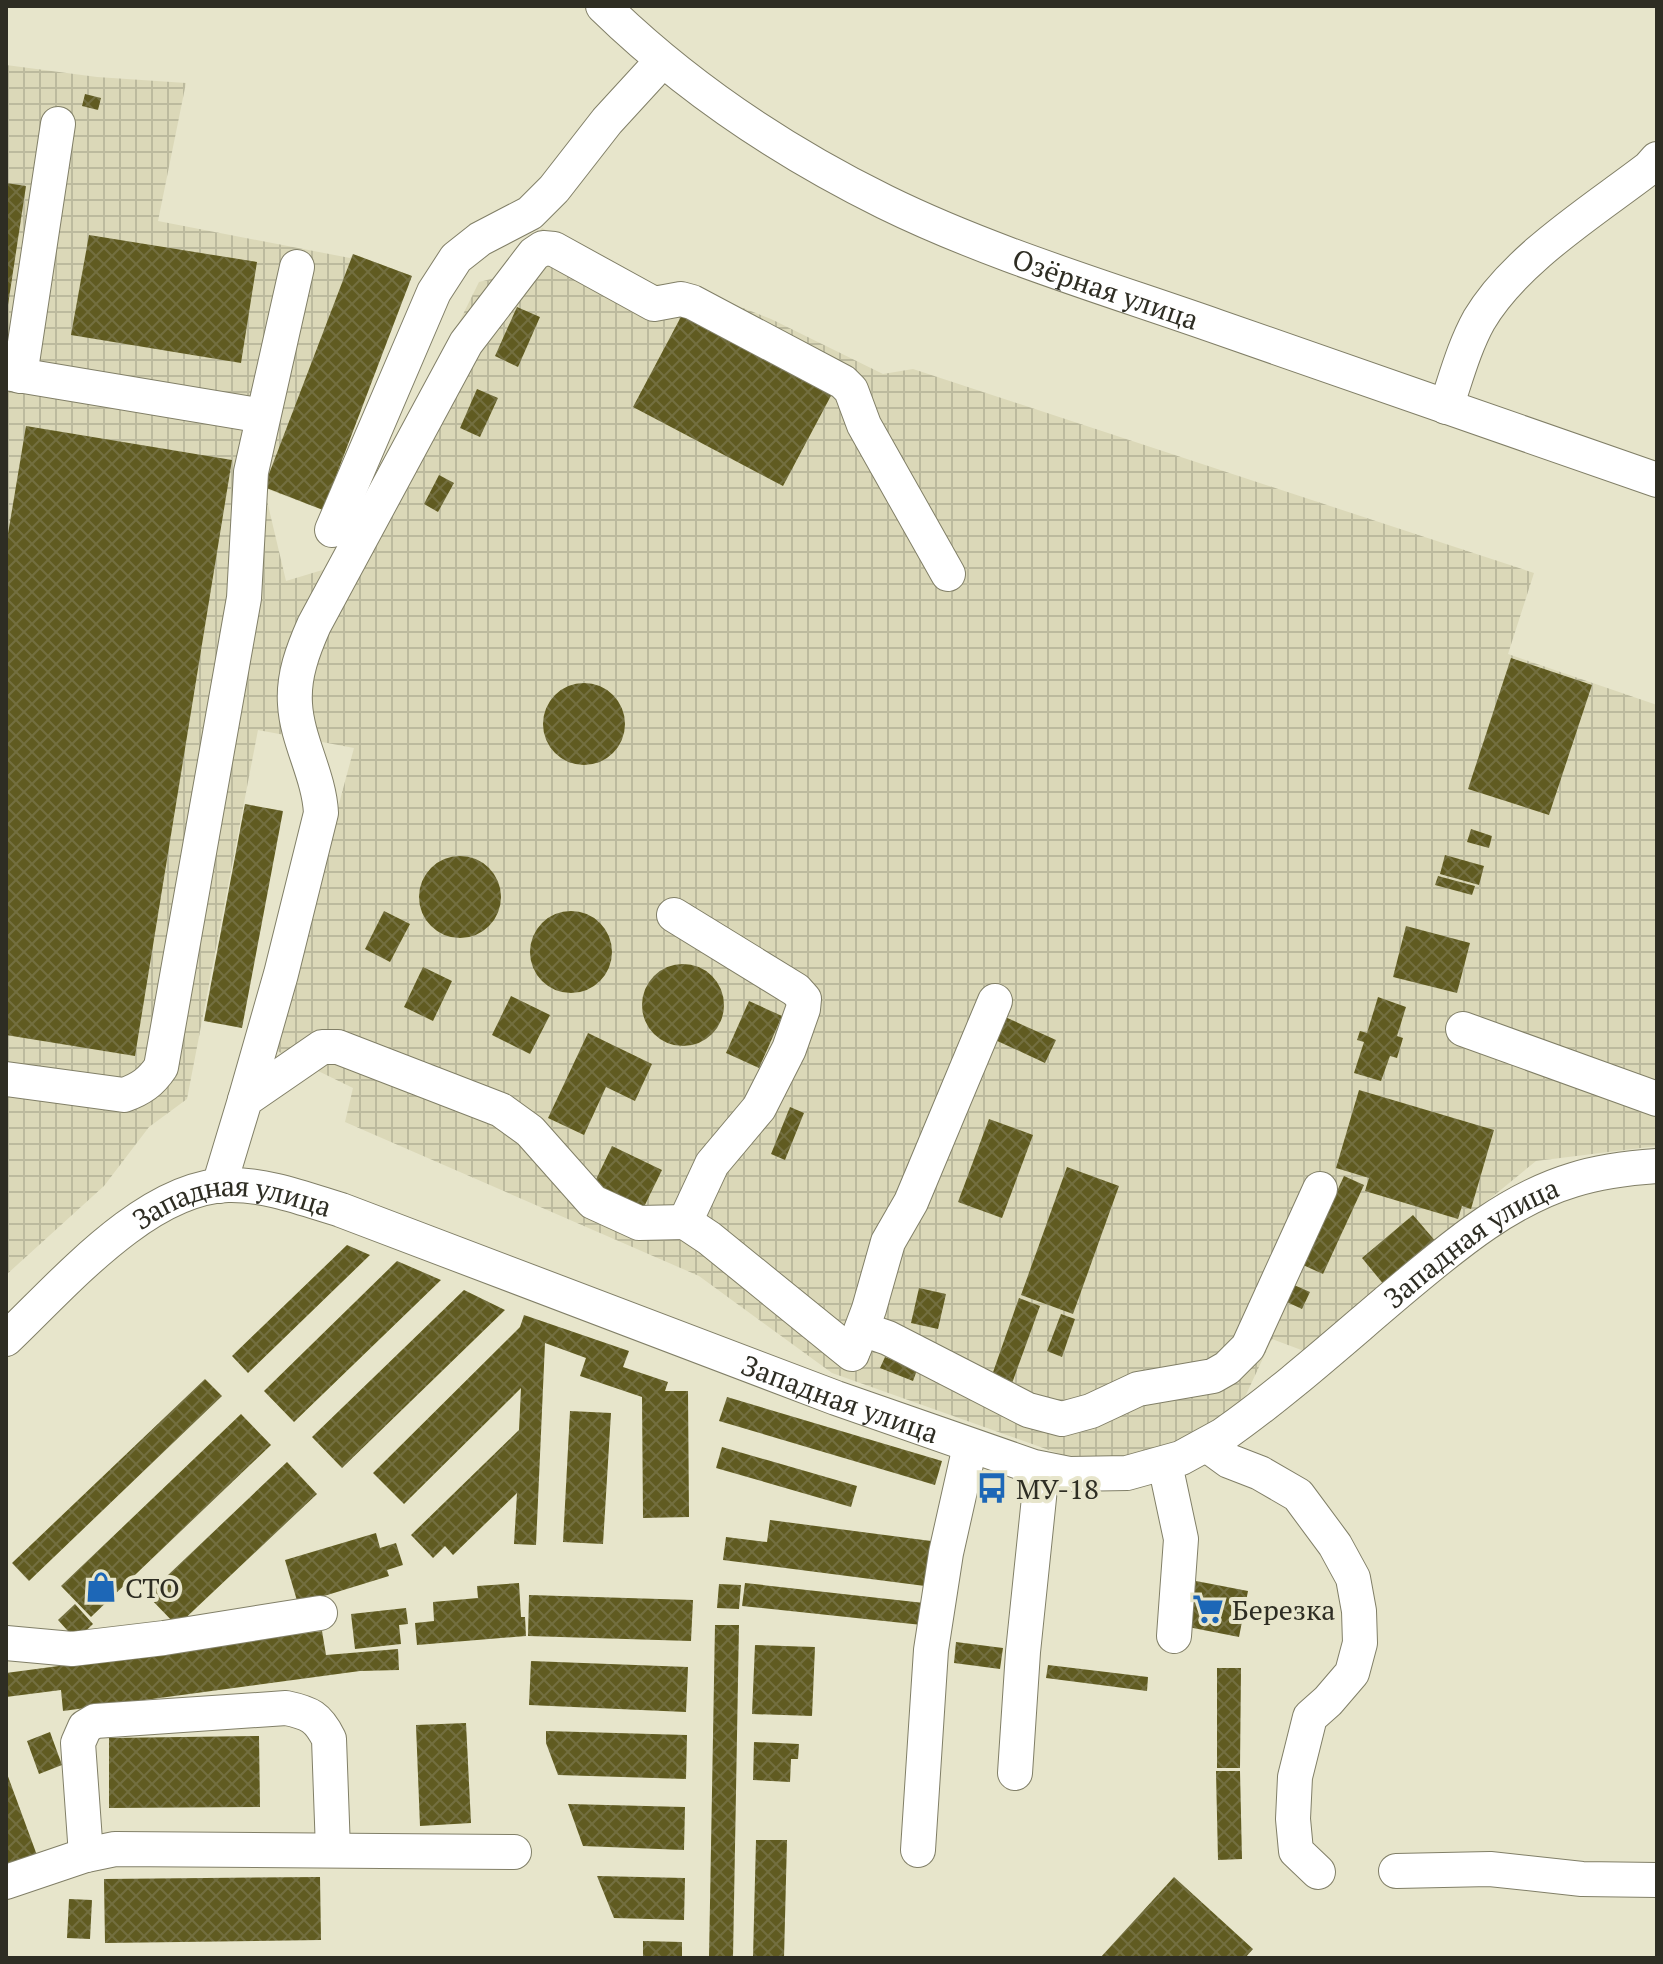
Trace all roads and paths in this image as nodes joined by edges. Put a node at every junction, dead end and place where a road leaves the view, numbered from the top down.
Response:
1 (603, 6) edge
2 (662, 61) junction
3 (58, 124) dead end
4 (1657, 159) edge
5 (297, 267) dead end
6 (13, 375) edge
7 (1446, 407) junction
8 (263, 416) junction
9 (1657, 480) edge
10 (332, 530) dead end
11 (948, 574) dead end
12 (674, 915) dead end
13 (995, 1001) dead end
14 (1463, 1029) dead end
15 (6, 1079) edge
16 (1657, 1099) edge
17 (245, 1100) junction
18 (1657, 1166) edge
19 (219, 1186) junction
20 (1320, 1189) dead end
21 (685, 1222) junction
22 (6, 1339) edge
23 (857, 1342) junction
24 (836, 1398) junction
25 (1207, 1445) junction
26 (970, 1446) junction
27 (1165, 1464) junction
28 (1042, 1469) junction
29 (320, 1613) dead end
30 (1174, 1636) dead end
31 (6, 1643) edge
32 (1015, 1773) dead end
33 (333, 1850) junction
34 (918, 1850) dead end
35 (514, 1852) dead end
36 (86, 1855) junction
37 (1396, 1871) dead end
38 (1318, 1872) dead end
39 (1657, 1880) edge
40 (6, 1882) edge

1 - 2 street, Озёрная улица
2 - 7 street, Озёрная улица
2 - 10 street
3 - 6 street
4 - 7 street
5 - 8 street
6 - 8 street
7 - 9 street, Озёрная улица
8 - 15 street
11 - 17 street
12 - 21 street
13 - 23 street
14 - 16 street
17 - 19 street
17 - 21 street
18 - 25 street, Западная улица
19 - 22 street, Западная улица
19 - 24 street, Западная улица
20 - 23 street
21 - 23 street
23 - 24 street
24 - 26 street, Западная улица
25 - 27 street, Западная улица
25 - 38 street
26 - 28 street, Западная улица
26 - 34 street
27 - 28 street, Западная улица
27 - 30 street
28 - 32 street
29 - 31 street
33 - 35 street
33 - 36 street
33 - 36 street
36 - 40 street
37 - 39 street

